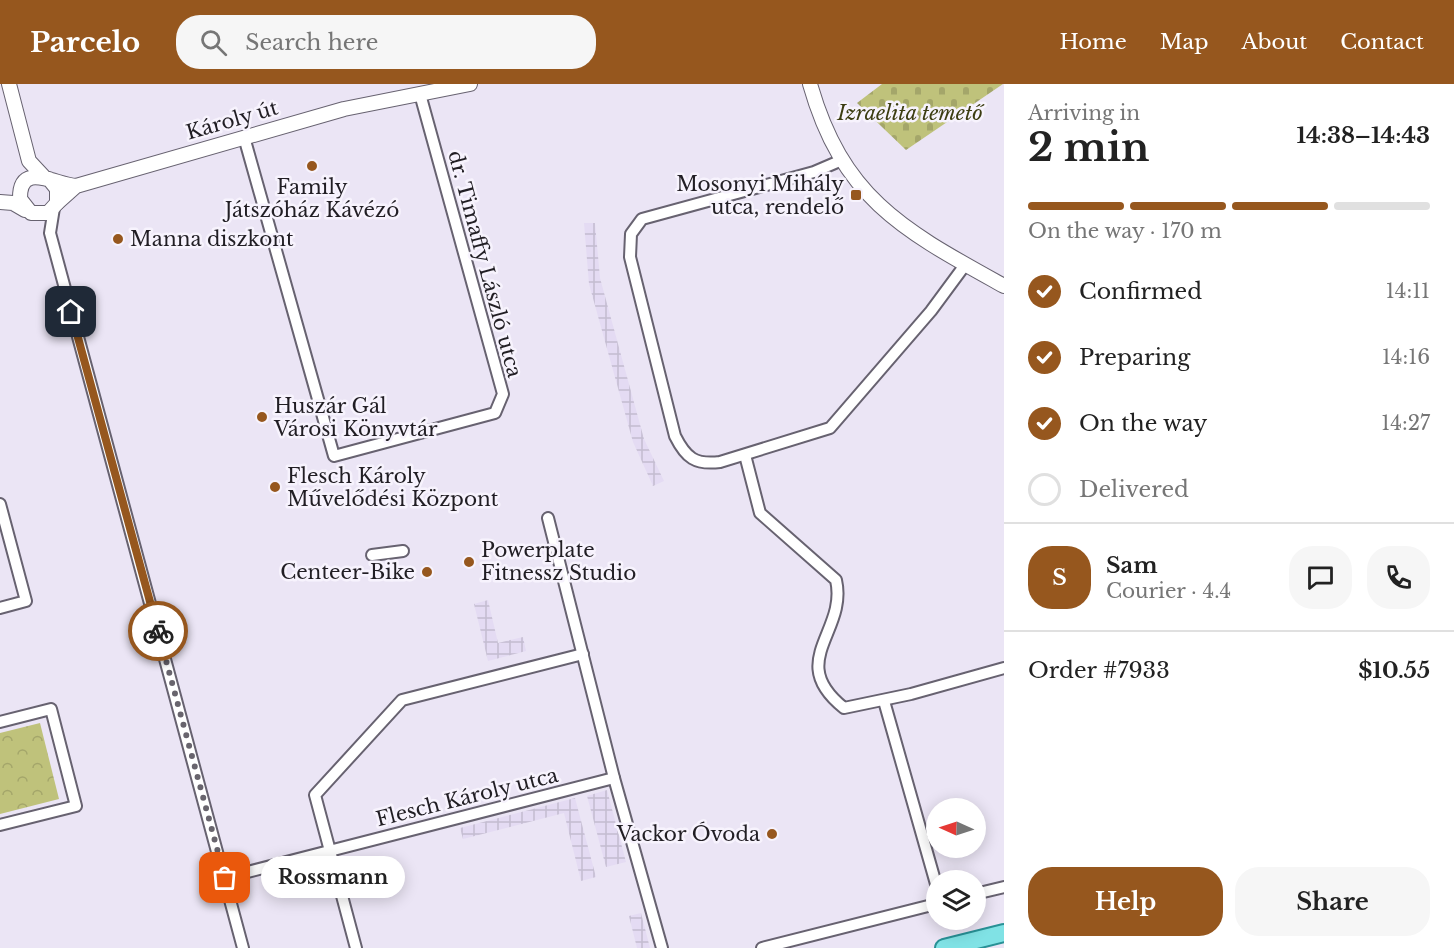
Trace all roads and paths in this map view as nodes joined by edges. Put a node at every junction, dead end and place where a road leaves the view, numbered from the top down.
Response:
1 (9, 84) edge
2 (470, 84) edge
3 (810, 84) edge
4 (422, 91) edge
5 (244, 137) junction
6 (29, 160) junction
7 (842, 160) junction
8 (46, 178) junction
9 (23, 185) junction
10 (76, 186) junction
11 (1, 201) edge
12 (55, 206) junction
13 (28, 212) junction
14 (50, 233) junction
15 (965, 265) junction
16 (1004, 286) edge
17 (745, 455) junction
18 (0, 504) edge
19 (548, 518) dead end
20 (403, 551) dead end
21 (372, 555) dead end
22 (0, 608) edge
23 (583, 654) junction
24 (1004, 668) edge
25 (884, 701) junction
26 (0, 722) edge
27 (614, 778) junction
28 (0, 825) edge
29 (330, 852) junction
30 (932, 870) edge
31 (225, 878) junction
32 (1004, 887) edge
33 (986, 891) edge
34 (926, 907) edge
35 (1004, 933) edge
36 (243, 948) edge
37 (356, 948) edge
38 (662, 948) edge
39 (762, 948) edge
40 (945, 948) edge

1 - 6 street
2 - 4 street, Károly út
3 - 7 street
4 - 5 street, Károly út
4 - 5 street, dr. Timaffy László utca
5 - 10 street, Károly út
6 - 8 street
6 - 9 street
7 - 15 street
7 - 17 street
8 - 9 street
8 - 10 street
8 - 12 street
9 - 11 street
9 - 13 street
10 - 12 street, Károly út
11 - 13 street
12 - 13 street
12 - 14 street
13 - 14 street
14 - 31 street
15 - 16 street
15 - 17 street
17 - 25 street
18 - 22 street
19 - 23 street
20 - 21 street
23 - 27 street
23 - 29 street
24 - 25 street
25 - 30 street
26 - 28 street
27 - 29 street, Flesch Károly utca
27 - 38 street
29 - 31 street, Flesch Károly utca
29 - 37 street
31 - 36 street
32 - 33 street
34 - 39 street
35 - 40 main road

